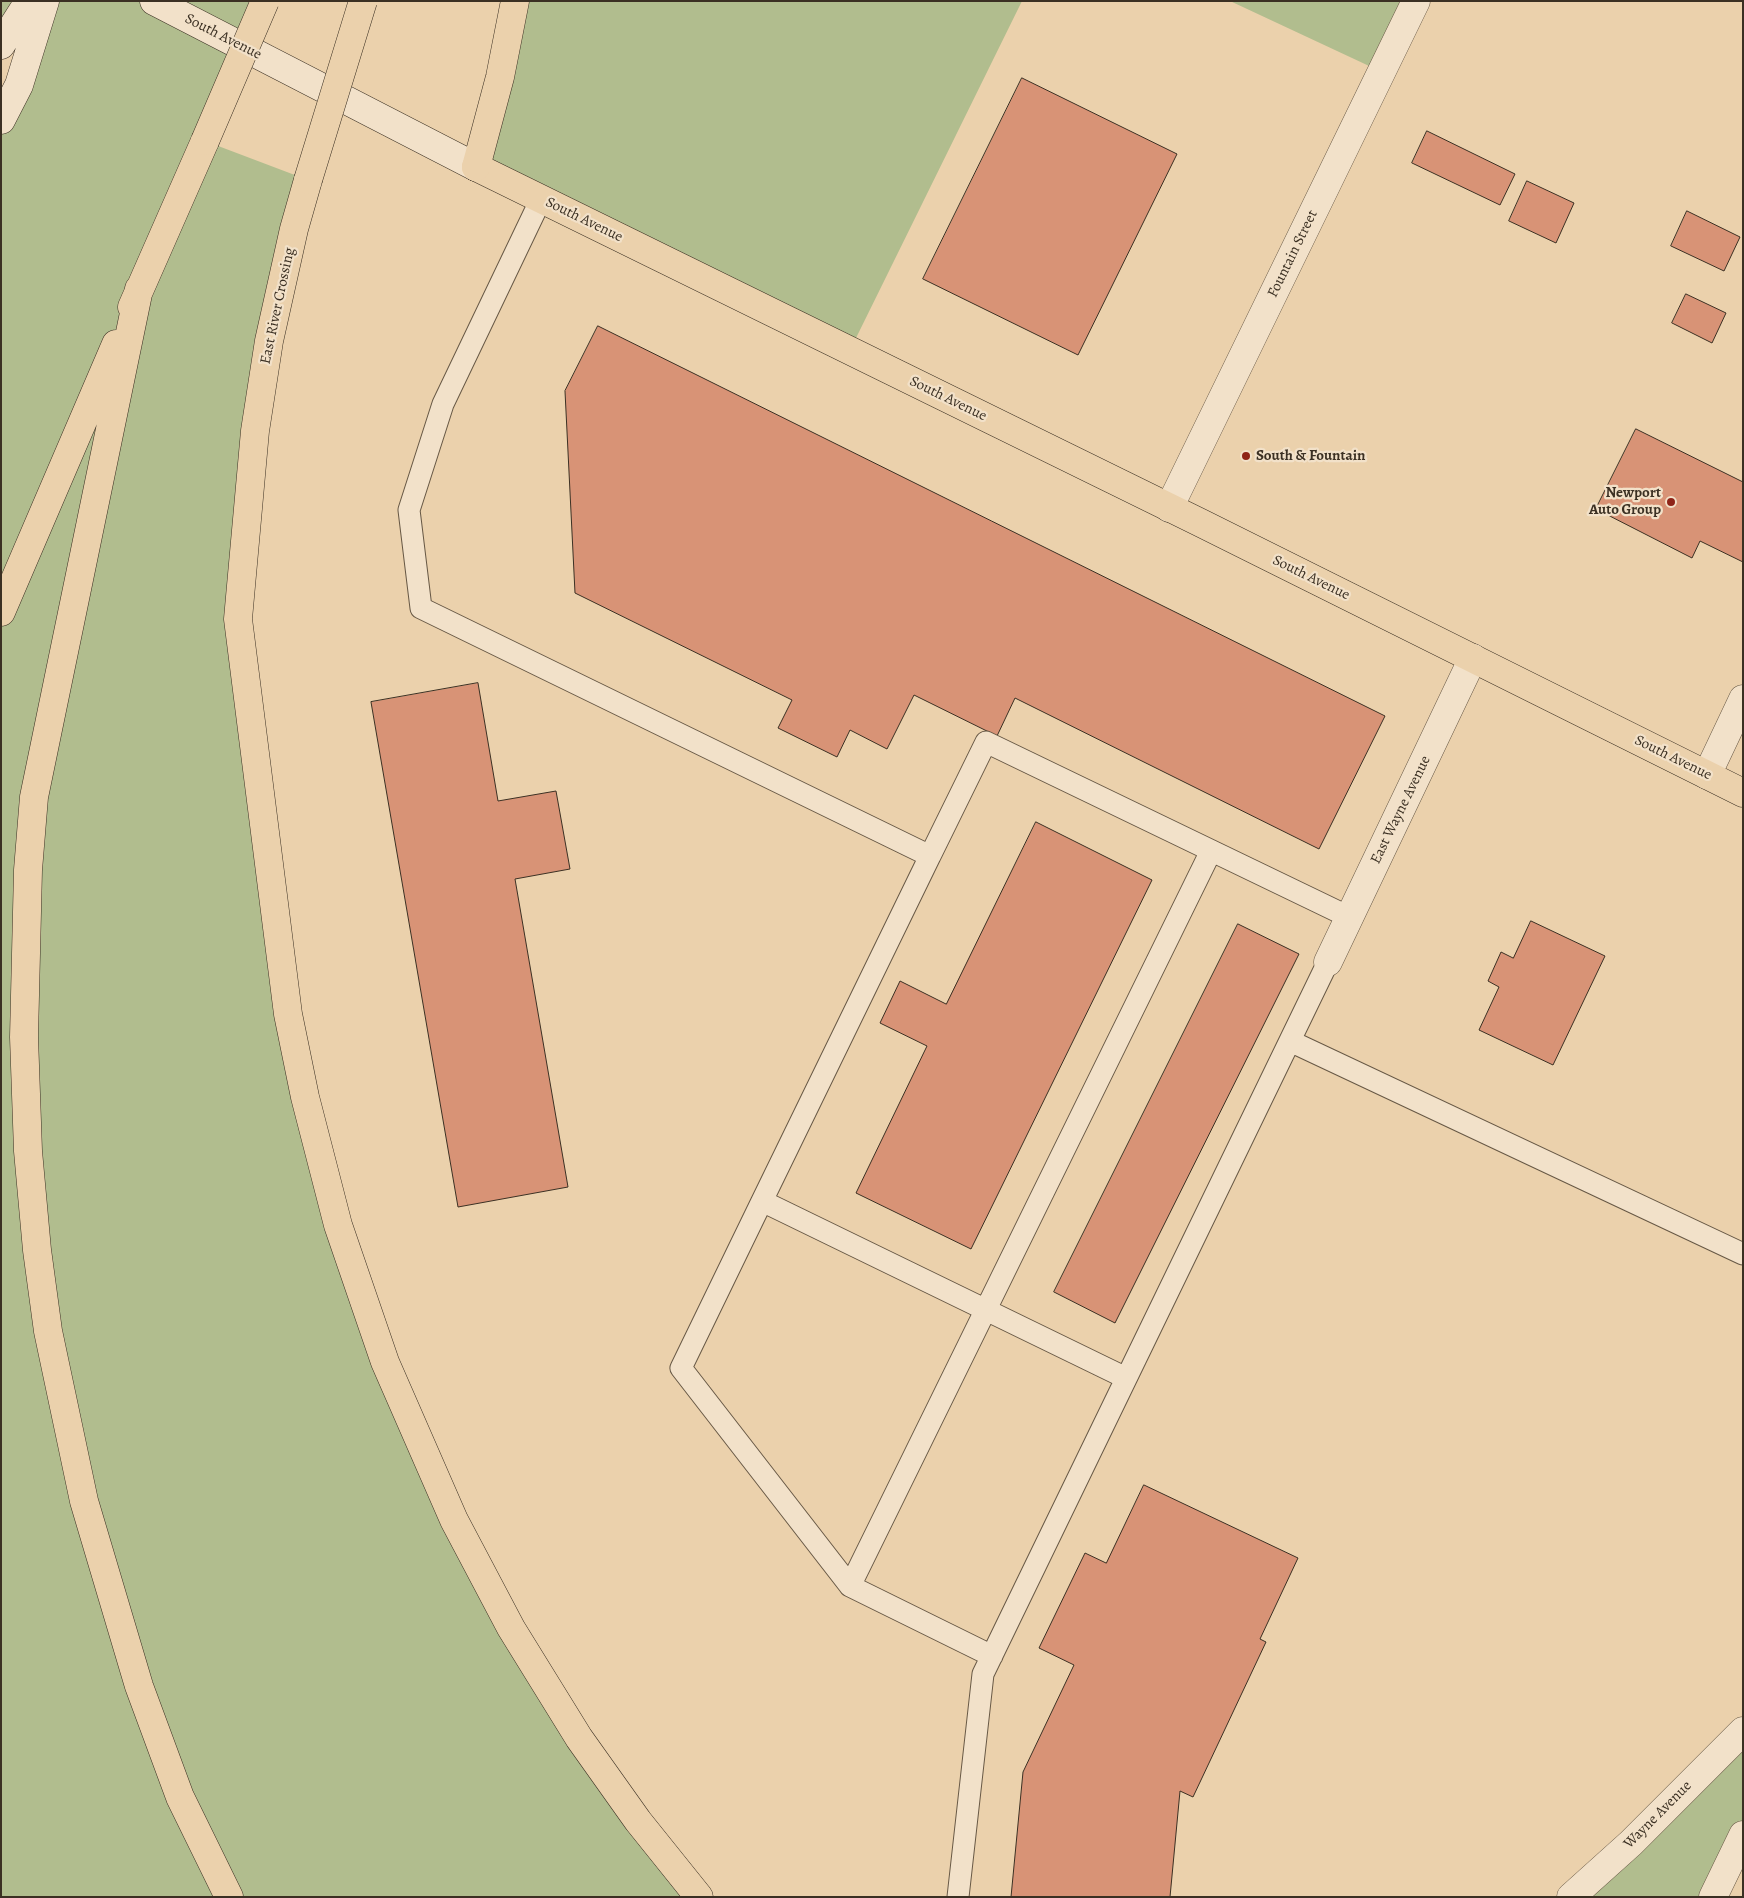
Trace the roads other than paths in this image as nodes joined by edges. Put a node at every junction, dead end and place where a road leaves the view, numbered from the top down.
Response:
1 (30, 1) edge
2 (45, 1) edge
3 (154, 1) edge
4 (265, 1) edge
5 (364, 1) edge
6 (515, 1) edge
7 (1416, 1) edge
8 (1, 45) edge
9 (1, 120) edge
10 (476, 166) junction
11 (542, 199) junction
12 (139, 289) junction
13 (1169, 508) junction
14 (1, 612) edge
15 (1473, 658) junction
16 (1743, 699) edge
17 (1707, 775) junction
18 (1743, 792) edge
19 (1211, 851) junction
20 (930, 856) junction
21 (1349, 917) junction
22 (1328, 962) joint
23 (1290, 1041) junction
24 (762, 1201) junction
25 (1743, 1254) edge
26 (986, 1310) junction
27 (1126, 1378) junction
28 (850, 1586) junction
29 (992, 1656) junction
30 (1743, 1731) edge
31 (1743, 1834) edge
32 (228, 1897) edge
33 (699, 1897) edge
34 (958, 1897) edge
35 (1570, 1897) edge
36 (1713, 1897) edge

1 - 8 street
2 - 9 street
3 - 10 street, South Avenue
4 - 12 main road, bridge
5 - 33 main road, East River Crossing, bridge
6 - 10 main road
7 - 13 street, Fountain Street
10 - 11 main road, South Avenue
11 - 13 main road, South Avenue
11 - 20 lane
12 - 14 main road
12 - 32 main road
13 - 15 main road, South Avenue
15 - 17 main road, South Avenue
15 - 21 street, East Wayne Avenue
16 - 17 street
17 - 18 main road, South Avenue
19 - 20 lane
19 - 21 lane
19 - 26 lane
20 - 24 lane
21 - 22 street, East Wayne Avenue
22 - 23 lane
23 - 25 lane
23 - 27 lane
24 - 26 lane
24 - 28 lane
26 - 27 lane
26 - 28 lane
27 - 29 lane
28 - 29 lane
29 - 34 lane
30 - 35 street, Wayne Avenue
31 - 36 street

